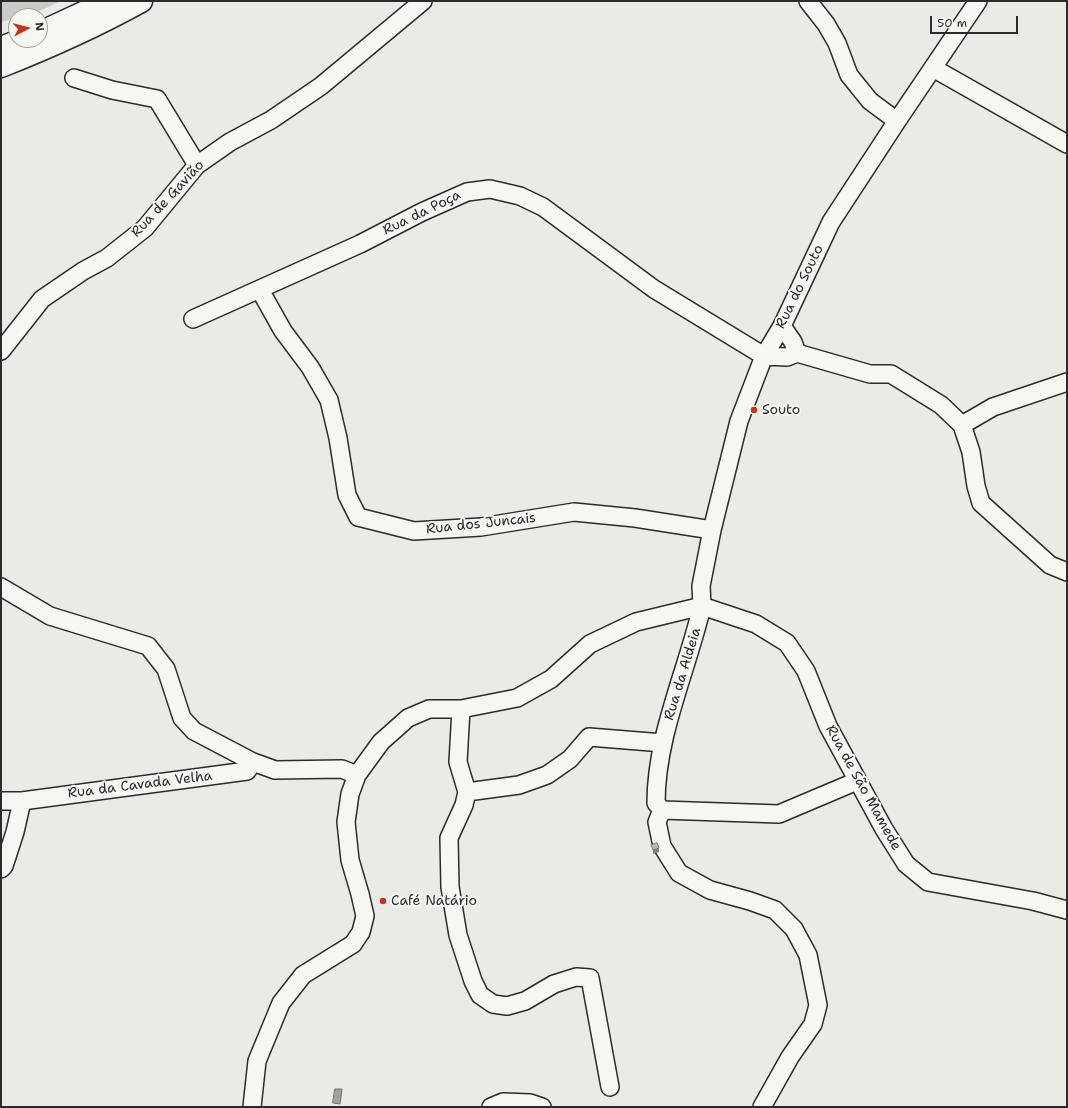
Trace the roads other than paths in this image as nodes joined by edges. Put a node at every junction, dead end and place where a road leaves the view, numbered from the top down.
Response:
1 (110, 1) edge
2 (141, 1) edge
3 (423, 1) edge
4 (808, 1) edge
5 (978, 1) edge
6 (48, 29) edge
7 (1, 66) edge
8 (933, 68) junction
9 (74, 78) dead end
10 (897, 121) junction
11 (1067, 144) edge
12 (198, 165) junction
13 (260, 290) junction
14 (193, 319) dead end
15 (782, 326) junction
16 (1, 351) edge
17 (797, 353) junction
18 (764, 356) junction
19 (1067, 382) edge
20 (962, 425) junction
21 (712, 530) junction
22 (1067, 572) edge
23 (1, 587) edge
24 (702, 606) junction
25 (461, 709) junction
26 (663, 743) junction
27 (254, 762) junction
28 (357, 775) junction
29 (857, 781) junction
30 (467, 792) junction
31 (1, 801) edge
32 (22, 801) junction
33 (662, 810) junction
34 (1, 869) edge
35 (1067, 910) edge
36 (610, 1087) dead end
37 (252, 1107) edge
38 (491, 1107) edge
39 (542, 1107) edge
40 (762, 1107) edge

1 - 6 highway
2 - 7 highway
3 - 12 street, Rua de Gavião
4 - 10 street
5 - 8 street, Rua do Souto
8 - 10 street, Rua do Souto
8 - 11 street
9 - 12 street
10 - 15 street, Rua do Souto
12 - 16 street, Rua de Gavião
13 - 14 street, Rua da Poça
13 - 18 street, Rua da Poça
13 - 21 street, Rua dos Juncais
15 - 17 street
15 - 18 street, Rua do Souto
17 - 18 street
17 - 20 street
18 - 21 street, Rua do Souto
19 - 20 street
20 - 22 street
21 - 24 street, Rua do Souto
23 - 27 street
24 - 25 street
24 - 26 street, Rua da Aldeia
24 - 29 street, Rua de São Mamede
25 - 28 street
25 - 30 street
26 - 30 street
26 - 33 street, Rua da Aldeia
27 - 28 street
27 - 32 street, Rua da Cavada Velha
28 - 37 street
29 - 33 street
29 - 35 street, Rua de São Mamede
30 - 36 street
31 - 32 street, Rua da Cavada Velha
32 - 34 street
33 - 40 street
38 - 39 street

